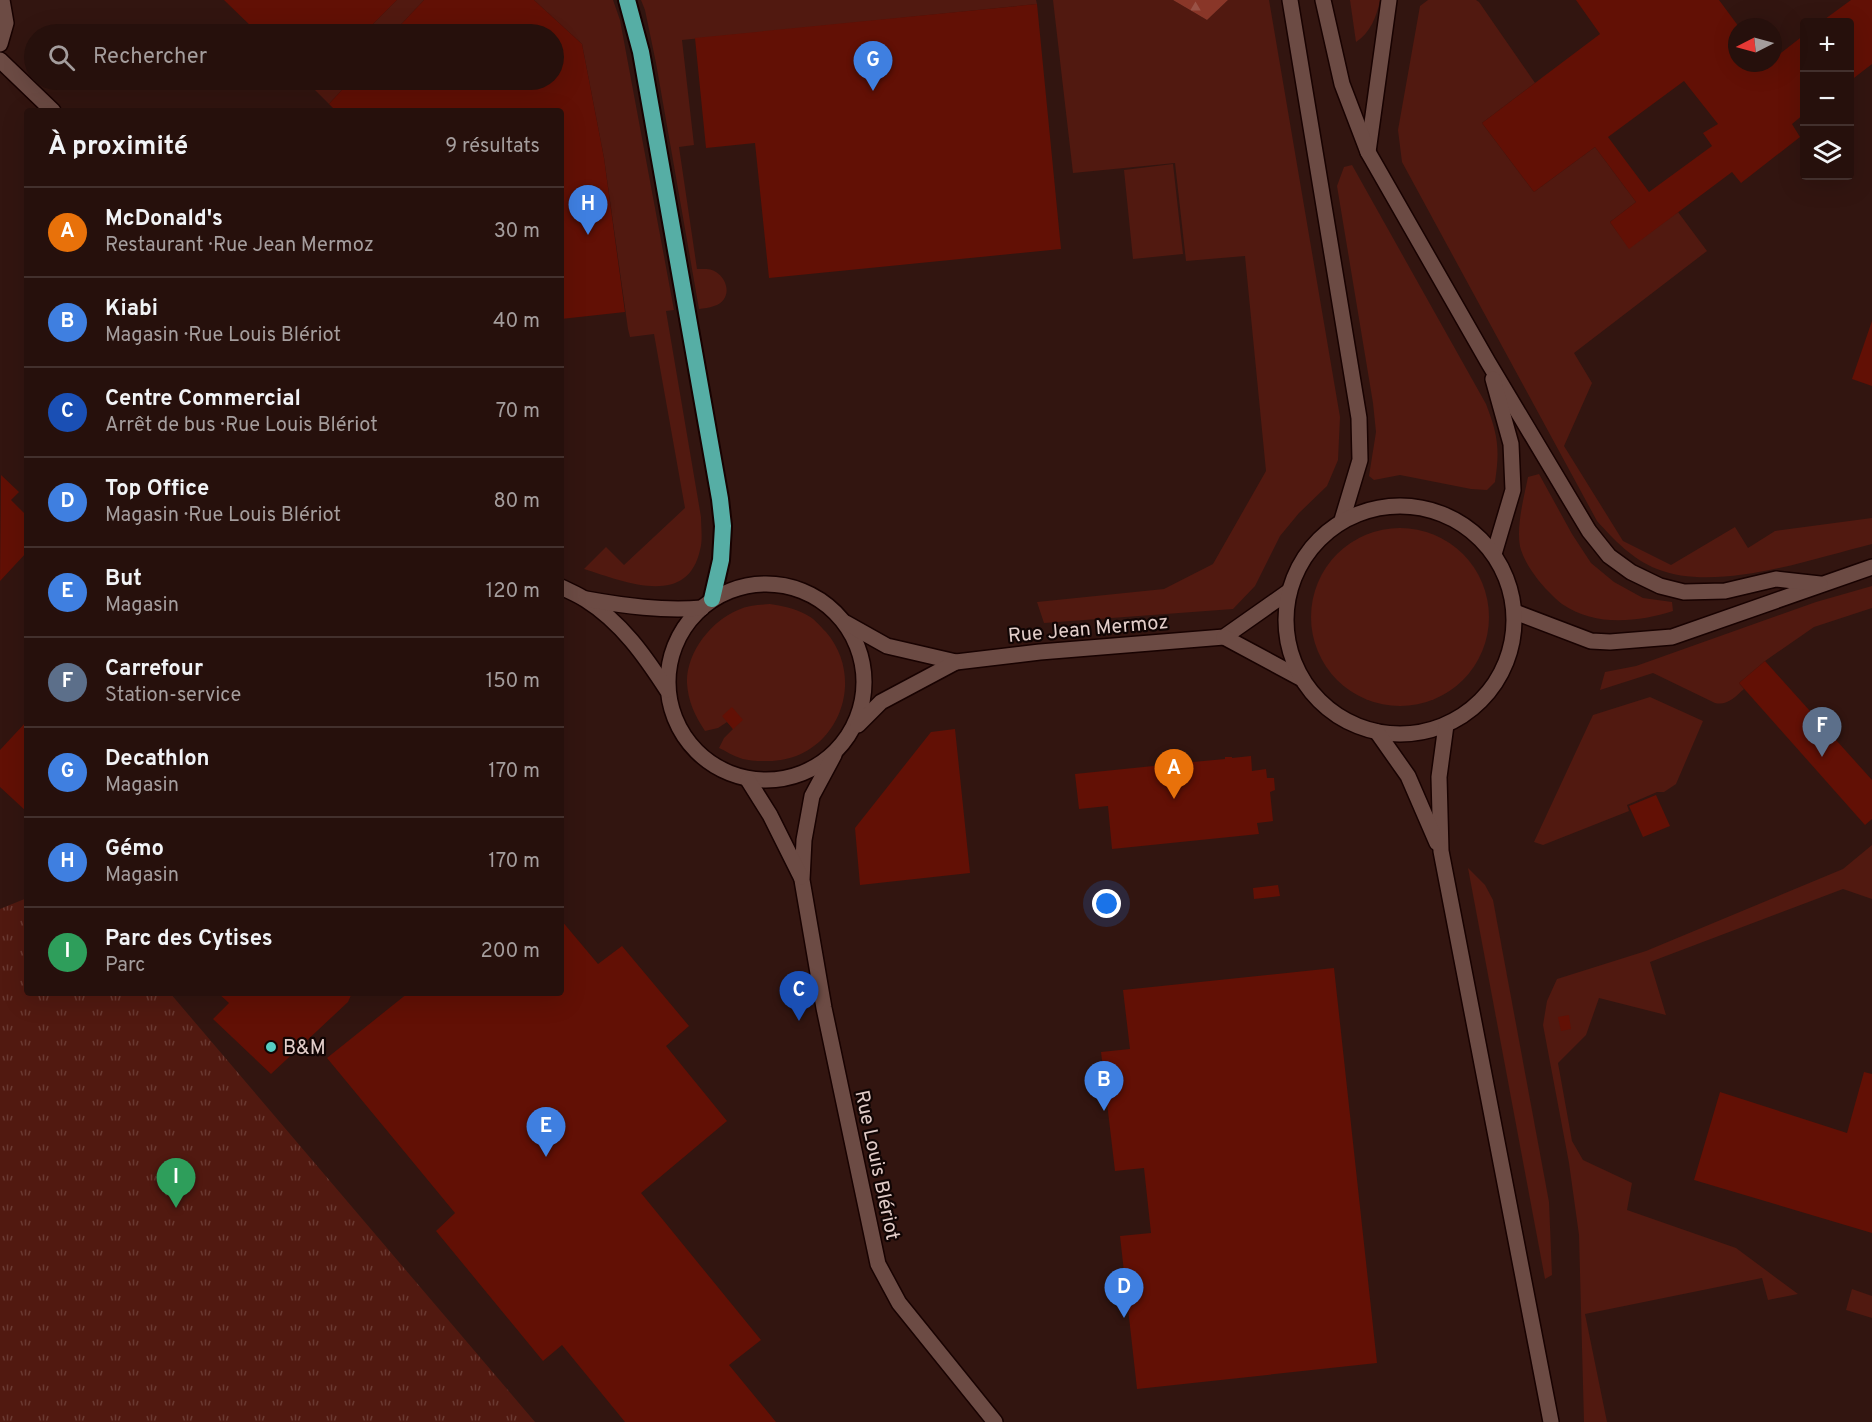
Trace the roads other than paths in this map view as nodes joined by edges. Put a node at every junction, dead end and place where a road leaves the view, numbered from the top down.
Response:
1 (2, 0) edge
2 (627, 0) edge
3 (1290, 0) edge
4 (1323, 0) edge
5 (1389, 0) edge
6 (0, 44) edge
7 (0, 60) edge
8 (24, 83) edge
9 (31, 90) edge
10 (50, 108) edge
11 (1368, 152) junction
12 (1488, 362) junction
13 (1342, 520) junction
14 (1494, 554) junction
15 (1872, 567) edge
16 (1820, 584) junction
17 (564, 588) edge
18 (1288, 592) junction
19 (586, 599) junction
20 (707, 603) junction
21 (1515, 612) junction
22 (846, 623) junction
23 (1224, 637) junction
24 (956, 663) junction
25 (1302, 680) junction
26 (667, 690) junction
27 (1446, 725) junction
28 (852, 731) junction
29 (1377, 732) junction
30 (834, 755) junction
31 (748, 780) junction
32 (1441, 851) junction
33 (802, 880) junction
34 (995, 1422) edge
35 (1551, 1422) edge

1 - 6 street
2 - 20 highway
3 - 13 street
4 - 11 street
5 - 11 street
7 - 8 street
9 - 10 street
11 - 12 street
12 - 14 street
12 - 16 street
13 - 14 street
13 - 18 street
14 - 21 street
15 - 16 street
16 - 21 street
17 - 19 street
18 - 23 street
18 - 25 street
19 - 20 street
19 - 26 street
20 - 22 street
20 - 26 street
21 - 27 street
22 - 24 street, Rue Jean Mermoz
22 - 28 street
23 - 24 street, Rue Jean Mermoz
23 - 25 street
24 - 28 street, Rue Jean Mermoz
25 - 29 street
26 - 31 street
27 - 29 street
27 - 32 street
28 - 30 street
29 - 32 street
30 - 31 street
30 - 33 street, Rue Louis Blériot
31 - 33 street, Rue Louis Blériot
32 - 35 street
33 - 34 street, Rue Louis Blériot

